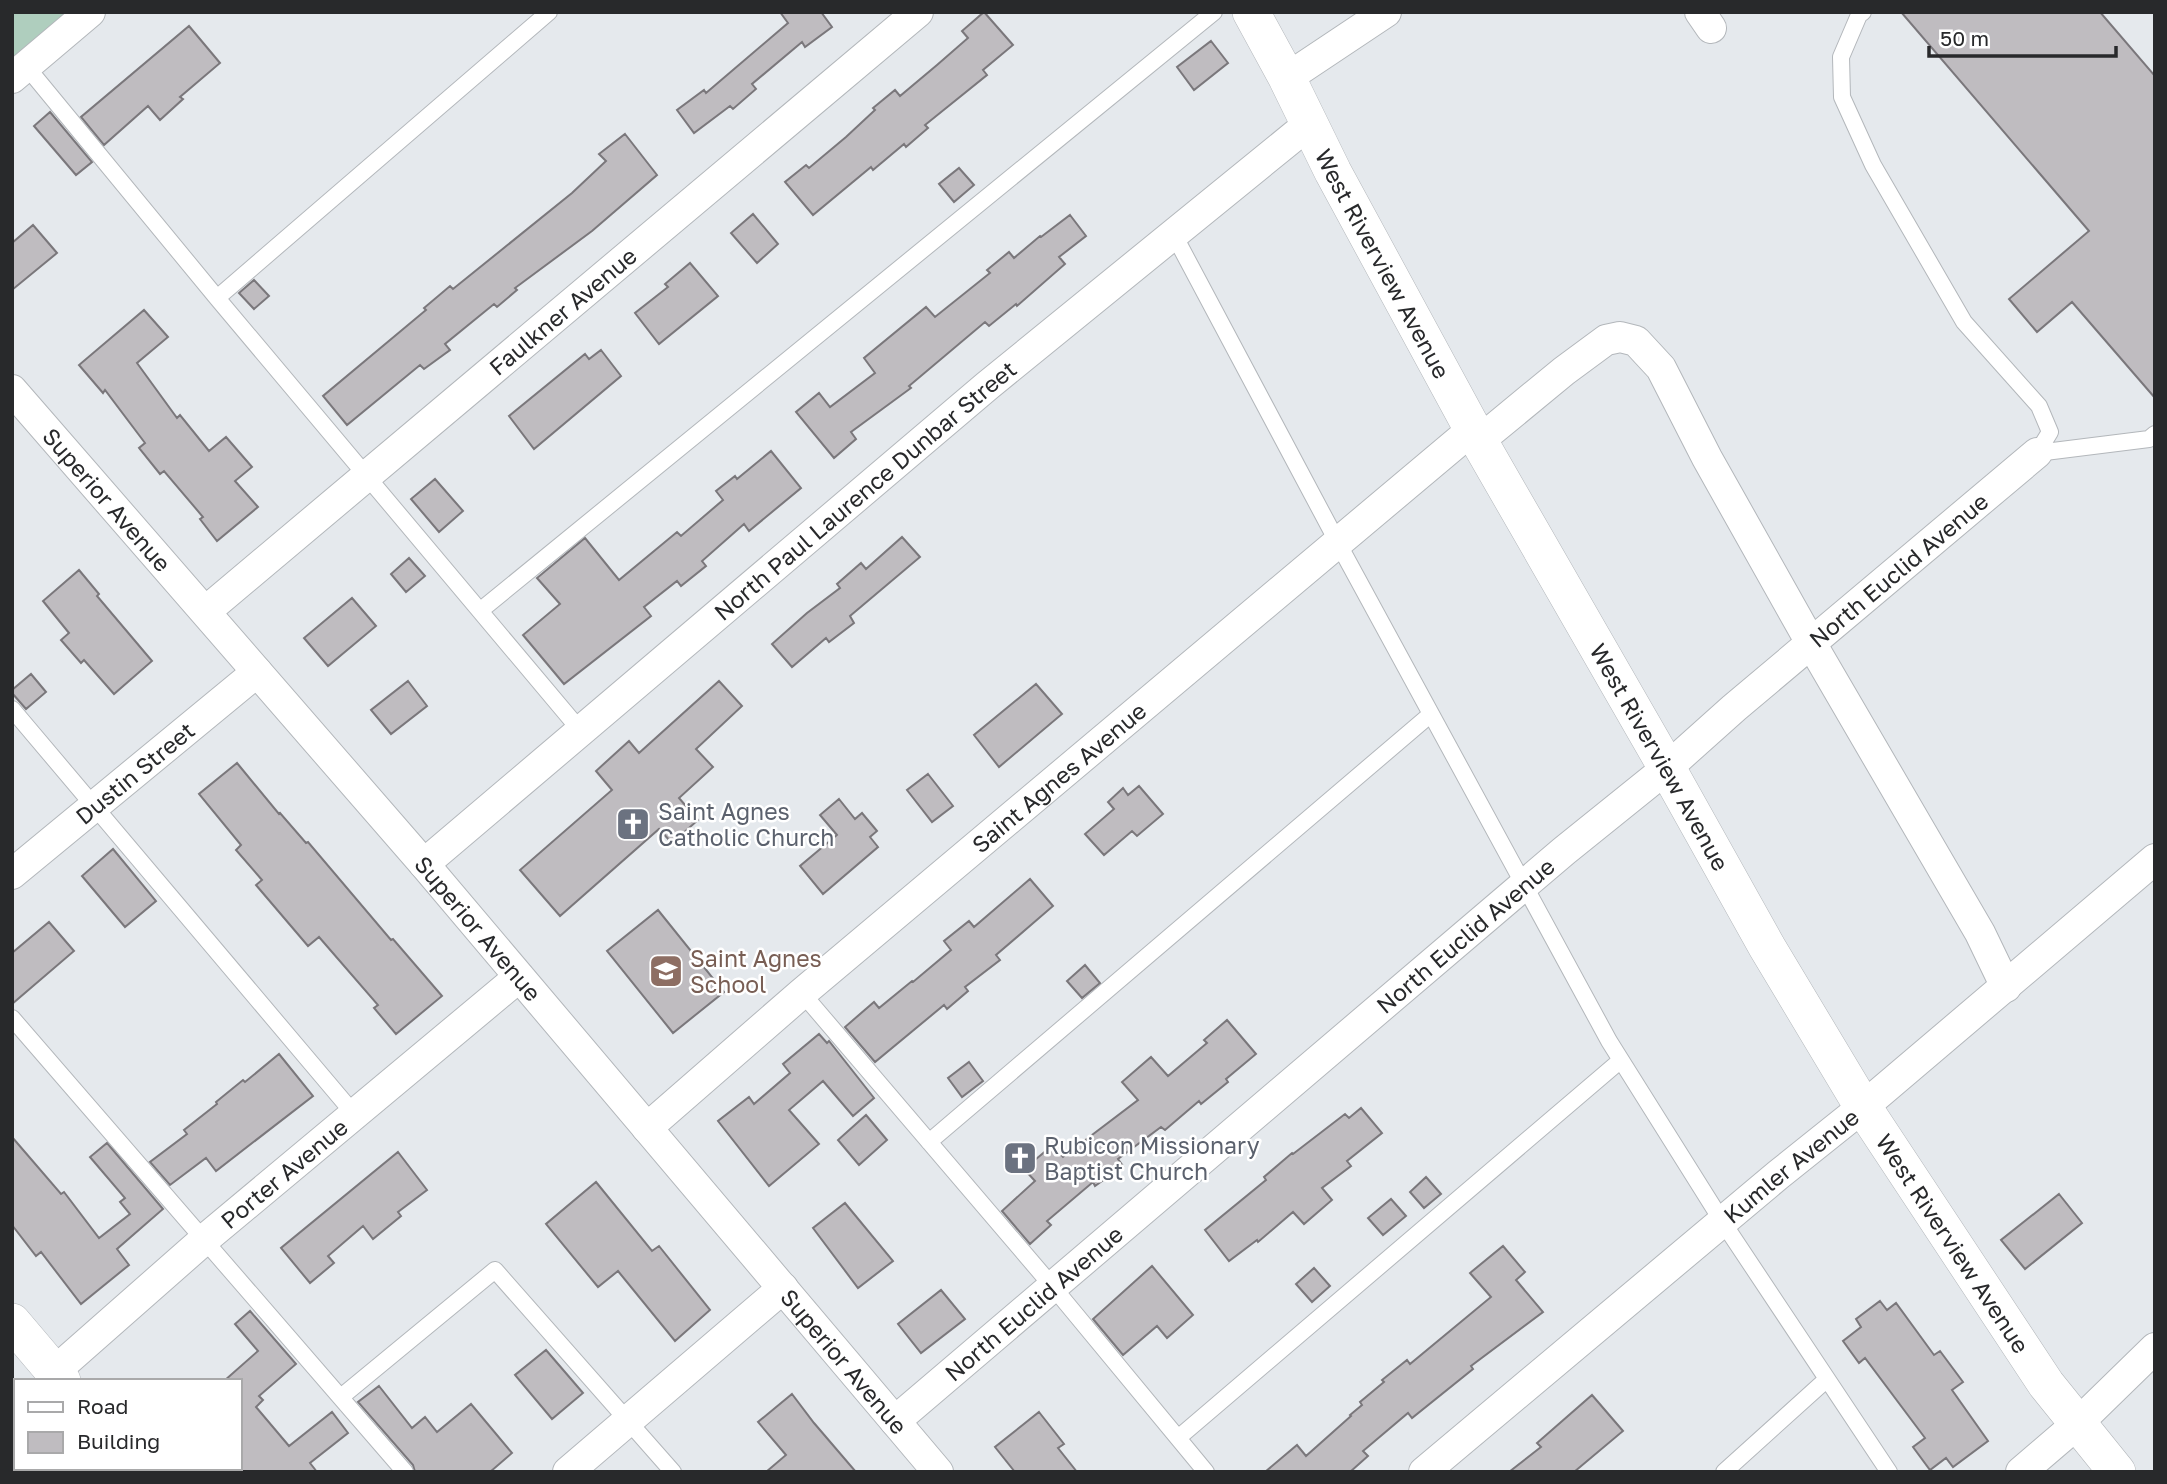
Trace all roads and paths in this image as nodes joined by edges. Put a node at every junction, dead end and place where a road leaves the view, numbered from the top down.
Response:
1 (90, 12) edge
2 (549, 12) edge
3 (918, 12) edge
4 (1214, 12) edge
5 (1251, 12) edge
6 (1386, 12) edge
7 (1863, 12) edge
8 (19, 72) edge
9 (1287, 78) junction
10 (1309, 124) junction
11 (1172, 233) junction
12 (217, 298) junction
13 (12, 390) edge
14 (2155, 434) edge
15 (1476, 435) junction
16 (2037, 453) junction
17 (368, 476) junction
18 (1338, 543) junction
19 (481, 610) junction
20 (206, 611) junction
21 (1811, 643) junction
22 (257, 671) junction
23 (12, 709) edge
24 (1431, 714) junction
25 (580, 730) junction
26 (1667, 768) junction
27 (93, 806) junction
28 (2155, 859) edge
29 (424, 864) junction
30 (12, 874) edge
31 (1524, 885) junction
32 (519, 977) junction
33 (2006, 987) junction
34 (802, 993) junction
35 (12, 1017) edge
36 (1621, 1060) junction
37 (1863, 1107) junction
38 (355, 1115) junction
39 (647, 1128) junction
40 (929, 1142) junction
41 (1722, 1222) junction
42 (205, 1239) junction
43 (1053, 1287) junction
44 (783, 1288) junction
45 (12, 1322) edge
46 (2155, 1348) edge
47 (58, 1376) edge
48 (1827, 1379) junction
49 (341, 1397) junction
50 (630, 1421) junction
51 (895, 1421) junction
52 (2077, 1424) junction
53 (1178, 1438) junction
54 (405, 1472) edge
55 (568, 1472) edge
56 (673, 1472) edge
57 (938, 1472) edge
58 (1206, 1472) edge
59 (1424, 1472) edge
60 (1724, 1472) edge
61 (1889, 1472) edge
62 (2021, 1472) edge
63 (2117, 1472) edge

1 - 8 street
2 - 12 lane
3 - 17 street, Faulkner Avenue
4 - 19 lane
5 - 9 street, West Riverview Avenue
6 - 9 street
7 - 16 lane
8 - 12 lane
9 - 10 street, West Riverview Avenue
10 - 11 street, North Paul Laurence Dunbar Street
10 - 15 street, West Riverview Avenue
11 - 18 lane
11 - 25 street, North Paul Laurence Dunbar Street
12 - 17 lane
13 - 20 street, Superior Avenue
14 - 16 lane
15 - 18 street, Saint Agnes Avenue
15 - 21 street, Saint Agnes Avenue
15 - 26 street, West Riverview Avenue
16 - 21 street, North Euclid Avenue
17 - 19 lane
17 - 20 street, Faulkner Avenue
18 - 24 lane
18 - 34 street, Saint Agnes Avenue
19 - 25 lane
20 - 22 street, Superior Avenue
21 - 26 street, North Euclid Avenue
21 - 33 street, Saint Agnes Avenue
22 - 27 street, Dustin Street
22 - 29 street, Superior Avenue
23 - 27 lane
24 - 31 lane
24 - 40 lane
25 - 29 street, North Paul Laurence Dunbar Street
26 - 31 street, North Euclid Avenue
26 - 37 street, West Riverview Avenue
27 - 30 street, Dustin Street
27 - 38 lane
28 - 33 street, Kumler Avenue
29 - 32 street, Superior Avenue
31 - 36 lane
31 - 43 street, North Euclid Avenue
32 - 38 street, Porter Avenue
32 - 39 street, Superior Avenue
33 - 37 street, Kumler Avenue
34 - 39 street, Saint Agnes Avenue
34 - 40 lane
35 - 42 lane
36 - 41 lane
36 - 53 lane
37 - 41 street, Kumler Avenue
37 - 52 street, West Riverview Avenue
38 - 42 street, Porter Avenue
39 - 44 street, Superior Avenue
40 - 43 lane
41 - 48 lane
41 - 59 street, Kumler Avenue
42 - 47 street, Porter Avenue
42 - 49 lane
43 - 51 street, North Euclid Avenue
43 - 53 lane
44 - 50 street
44 - 51 street, Superior Avenue
45 - 47 street
46 - 52 street
48 - 60 lane
48 - 61 lane
49 - 50 lane
49 - 54 lane
50 - 55 street
50 - 56 lane
51 - 57 street, Superior Avenue
52 - 62 street
52 - 63 street, West Riverview Avenue
53 - 58 lane

